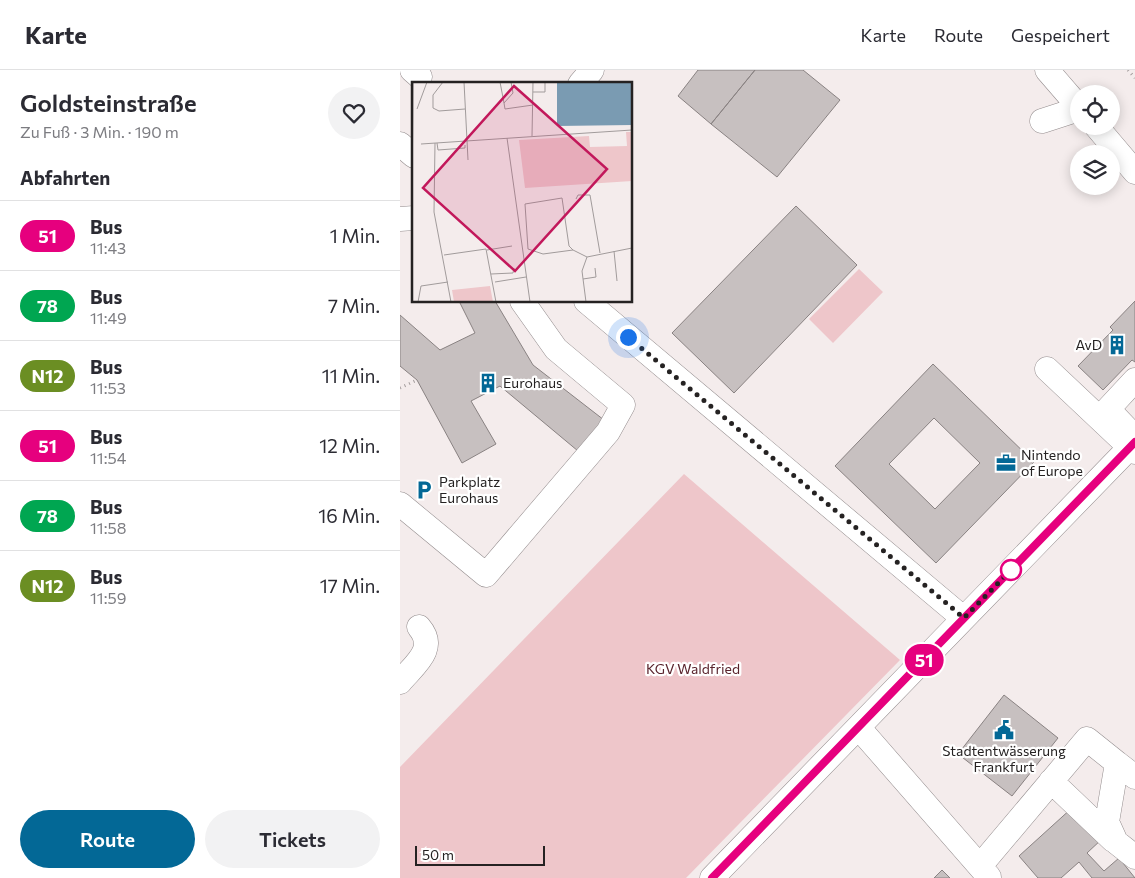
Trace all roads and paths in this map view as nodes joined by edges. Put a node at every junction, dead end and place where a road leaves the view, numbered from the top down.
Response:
1 (592, 70) edge
2 (1047, 70) edge
3 (1128, 70) edge
4 (1135, 78) edge
5 (582, 82) edge
6 (1070, 97) edge
7 (1070, 111) edge
8 (1042, 121) dead end
9 (1104, 135) edge
10 (400, 144) edge
11 (412, 154) edge
12 (1135, 172) edge
13 (523, 302) edge
14 (587, 302) edge
15 (1047, 369) dead end
16 (417, 380) dead end
17 (1135, 380) edge
18 (400, 388) edge
19 (1134, 445) edge
20 (400, 504) edge
21 (964, 618) junction
22 (418, 627) dead end
23 (400, 682) edge
24 (859, 728) junction
25 (1116, 763) junction
26 (1135, 777) edge
27 (1051, 781) junction
28 (1116, 842) junction
29 (1135, 857) edge
30 (985, 872) edge
31 (712, 878) edge

1 - 5 street
2 - 6 street
3 - 4 path
7 - 8 street
9 - 12 street
10 - 11 street
13 - 20 street
14 - 21 street
15 - 19 street
16 - 18 path
17 - 19 street
19 - 21 street
21 - 24 street
22 - 23 street
24 - 30 street
24 - 31 street
25 - 26 street
25 - 27 street
25 - 28 street
27 - 28 street
27 - 30 street
28 - 29 street

